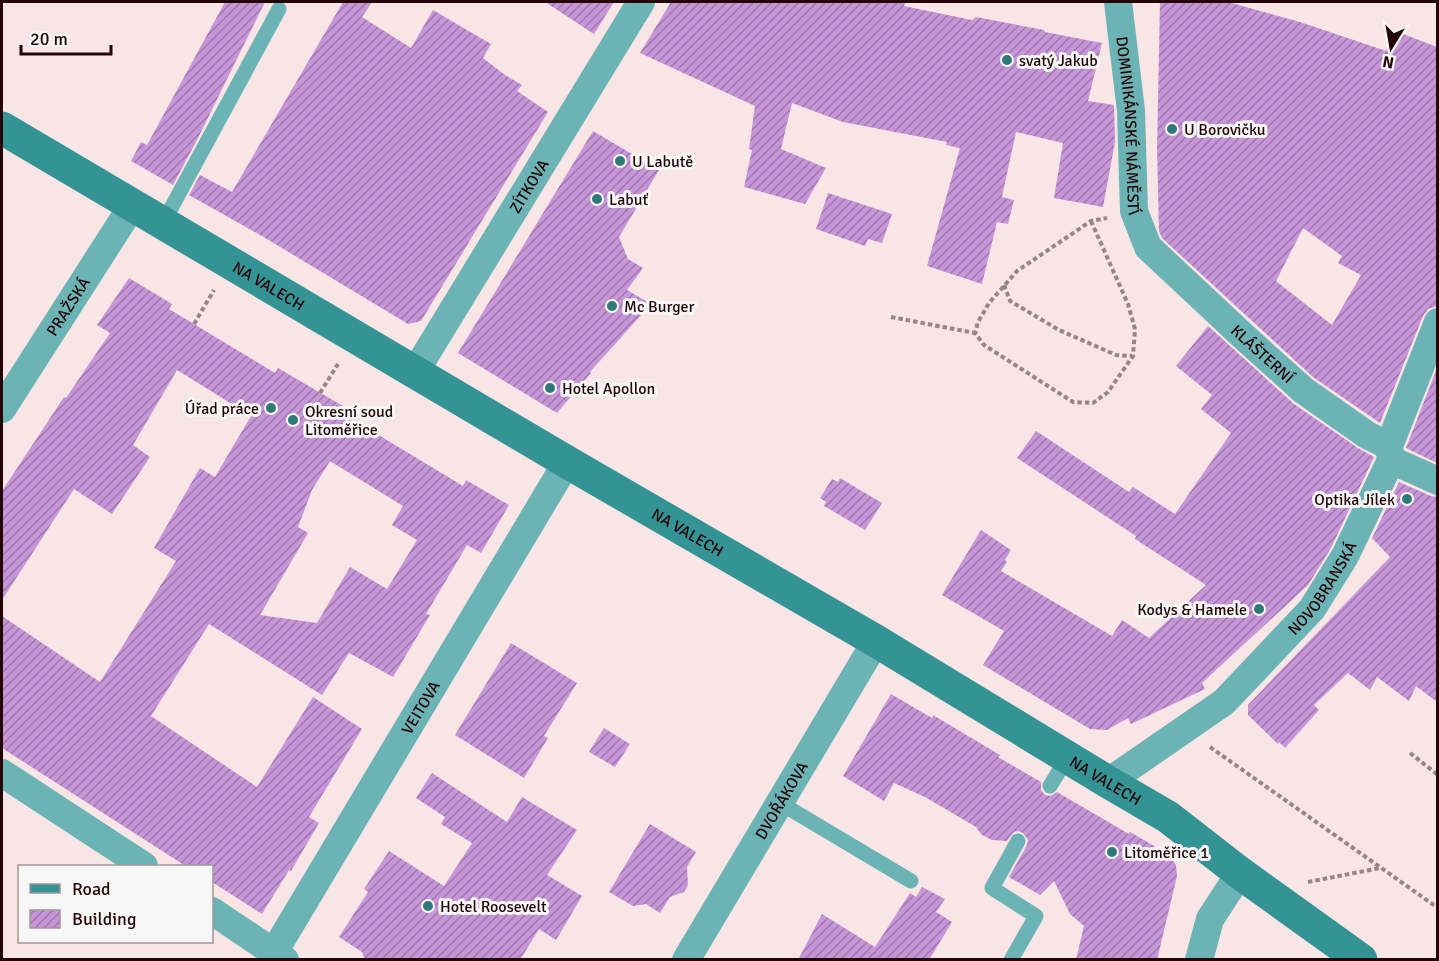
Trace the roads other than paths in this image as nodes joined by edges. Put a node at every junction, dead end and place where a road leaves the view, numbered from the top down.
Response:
1 (640, 2) edge
2 (1118, 2) edge
3 (279, 9) dead end
4 (2, 128) edge
5 (132, 206) junction
6 (163, 223) junction
7 (1148, 247) joint
8 (1437, 322) edge
9 (415, 372) junction
10 (2, 409) edge
11 (1390, 453) junction
12 (567, 462) junction
13 (1437, 480) edge
14 (876, 641) junction
15 (1067, 758) junction
16 (2, 772) edge
17 (1108, 782) junction
18 (1050, 786) dead end
19 (783, 796) junction
20 (1018, 841) dead end
21 (141, 865) edge
22 (1240, 873) junction
23 (911, 880) dead end
24 (213, 912) edge
25 (279, 956) edge
26 (686, 960) edge
27 (1011, 960) edge
28 (1199, 960) edge
29 (1361, 960) edge

1 - 9 street, ZÍTKOVA
2 - 7 street, DOMINIKÁNSKÉ NÁMĚSTÍ
3 - 6 lane
4 - 5 main road, NA VALECH
5 - 6 main road, NA VALECH
5 - 10 street, PRAŽSKÁ
6 - 9 main road, NA VALECH
7 - 11 street, KLÁŠTERNÍ
8 - 11 street, NOVOBRANSKÁ
9 - 12 main road, NA VALECH
11 - 13 street, KLÁŠTERNÍ
11 - 17 street, NOVOBRANSKÁ
12 - 14 main road, NA VALECH
12 - 25 street, VEITOVA
14 - 15 main road, NA VALECH
14 - 19 street, DVOŘÁKOVA
15 - 17 main road, NA VALECH
15 - 18 lane
16 - 21 street
17 - 22 main road, NA VALECH
19 - 23 lane
19 - 26 street, DVOŘÁKOVA
20 - 27 lane
22 - 28 street
22 - 29 main road, NA VALECH
24 - 25 street

